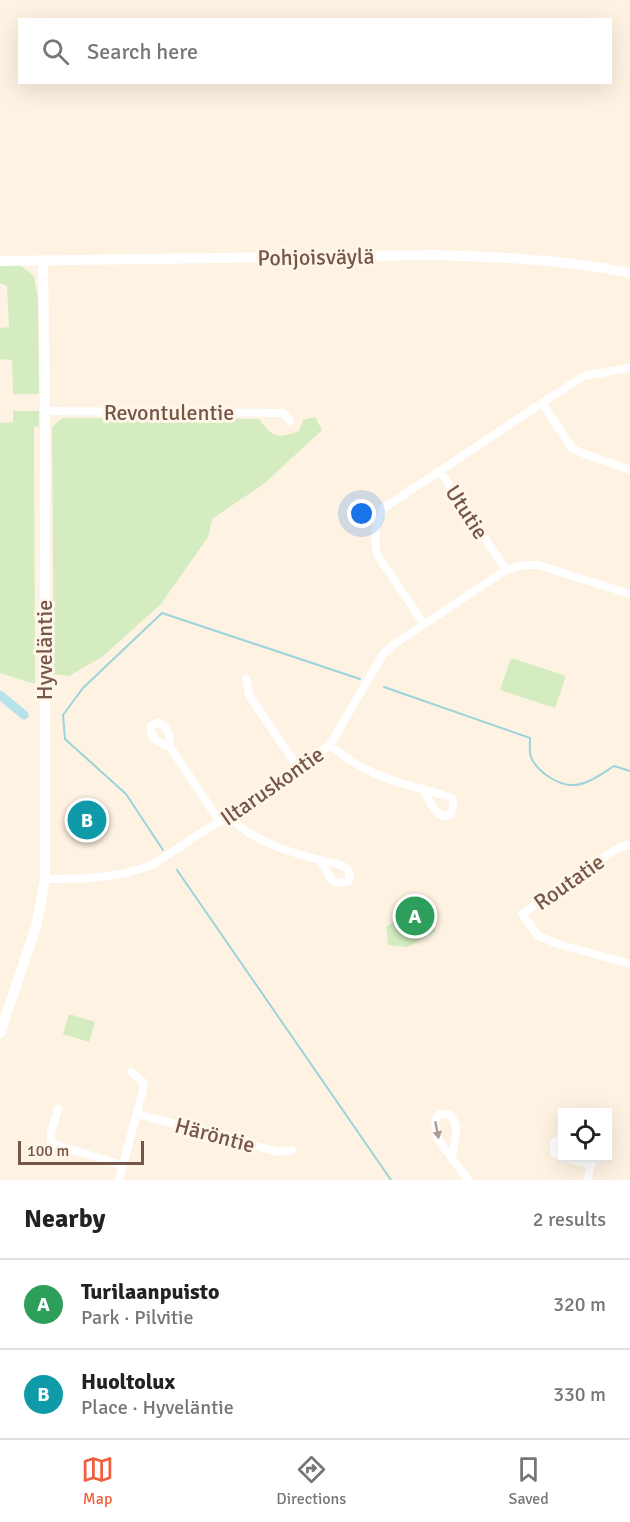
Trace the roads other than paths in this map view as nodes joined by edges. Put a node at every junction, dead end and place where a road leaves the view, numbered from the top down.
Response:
1 (43, 260) junction
2 (0, 261) edge
3 (630, 273) edge
4 (630, 368) edge
5 (542, 403) junction
6 (45, 411) junction
7 (290, 421) dead end
8 (630, 470) edge
9 (440, 471) junction
10 (506, 570) junction
11 (630, 594) edge
12 (424, 624) junction
13 (246, 678) dead end
14 (330, 745) junction
15 (170, 747) dead end
16 (299, 769) junction
17 (423, 789) dead end
18 (229, 816) junction
19 (220, 822) junction
20 (630, 846) edge
21 (320, 860) dead end
22 (45, 879) junction
23 (630, 964) edge
24 (0, 1033) edge
25 (131, 1072) dead end
26 (58, 1109) dead end
27 (138, 1114) junction
28 (558, 1140) edge
29 (292, 1150) dead end
30 (558, 1154) edge
31 (452, 1158) junction
32 (592, 1162) edge
33 (122, 1165) junction
34 (118, 1180) edge
35 (468, 1180) edge
36 (587, 1180) edge

1 - 2 street, Pohjoisväylä
1 - 3 street, Pohjoisväylä
1 - 6 street, Hyveläntie
4 - 5 street
5 - 8 street
5 - 9 street
6 - 7 street, Revontulentie
6 - 22 street, Hyveläntie
9 - 10 street, Ututie
9 - 12 street, Ututie
10 - 11 street
10 - 12 street, Iltaruskontie
12 - 14 street, Iltaruskontie
13 - 16 street
14 - 16 street, Iltaruskontie
14 - 17 street
15 - 19 street
16 - 18 street, Iltaruskontie
18 - 19 street, Iltaruskontie
18 - 21 street
19 - 22 street, Iltaruskontie
20 - 23 street, Routatie
22 - 24 street, Hyveläntie
25 - 27 street
26 - 33 street
27 - 29 street, Häröntie
27 - 33 street
28 - 30 street
31 -> 31 street
31 - 35 street
32 - 36 street
33 - 34 street

